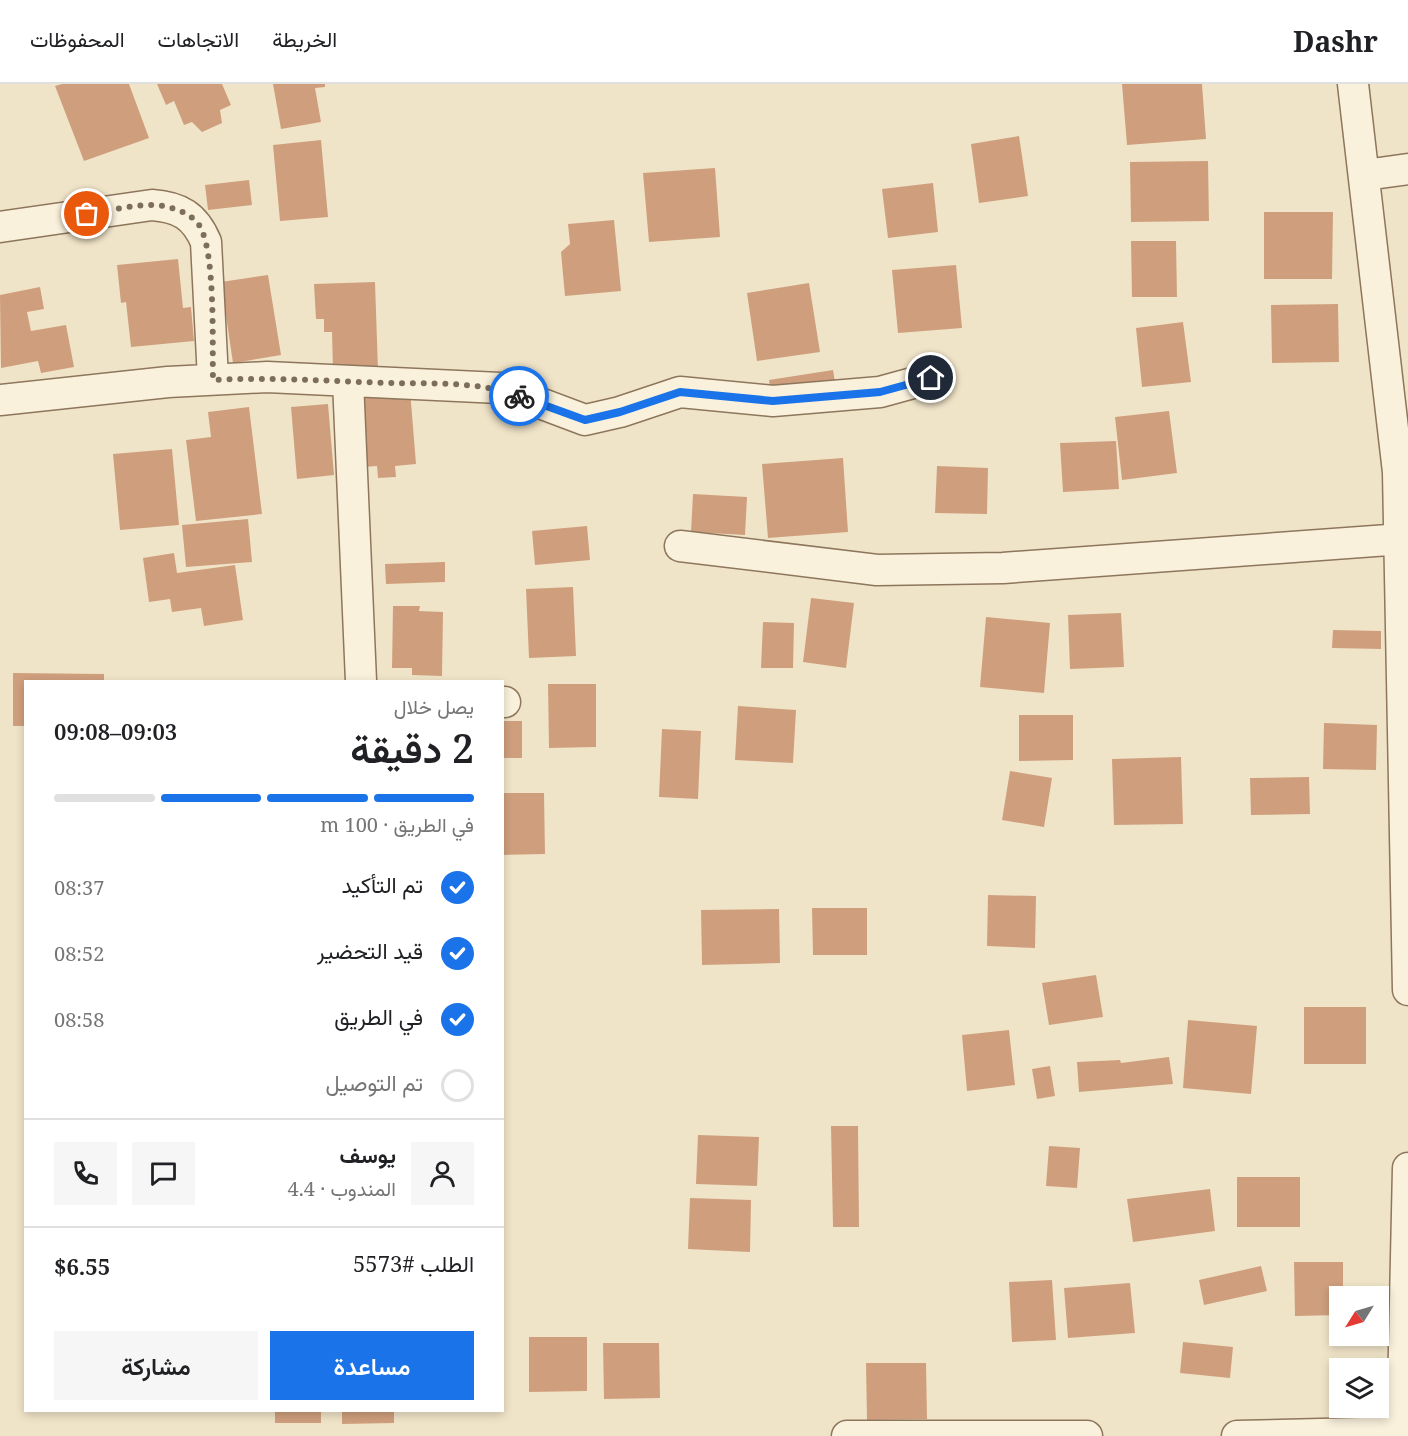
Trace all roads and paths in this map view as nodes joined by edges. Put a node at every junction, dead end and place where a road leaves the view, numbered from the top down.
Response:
1 (1353, 84) edge
2 (1408, 169) edge
3 (1365, 175) junction
4 (0, 226) edge
5 (931, 378) dead end
6 (213, 380) junction
7 (348, 381) junction
8 (0, 400) edge
9 (1403, 472) edge
10 (1402, 539) junction
11 (680, 546) dead end
12 (361, 680) edge
13 (1408, 990) edge
14 (1408, 1168) edge
15 (1402, 1434) edge
16 (847, 1436) edge
17 (1087, 1436) edge
18 (1237, 1436) edge

1 - 3 street
2 - 3 street
3 - 9 street
4 - 6 street
5 - 7 street
6 - 7 street
6 - 8 street
7 - 12 street
9 - 10 street
10 - 11 street
10 - 13 street
14 - 15 street
15 - 18 street
16 - 17 street

